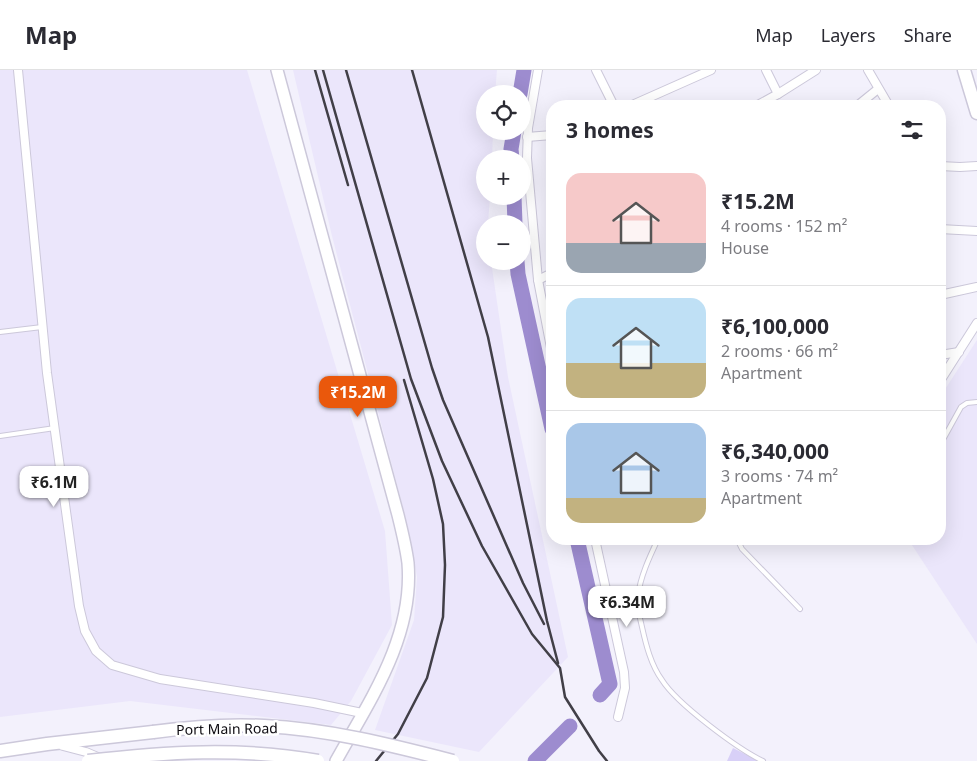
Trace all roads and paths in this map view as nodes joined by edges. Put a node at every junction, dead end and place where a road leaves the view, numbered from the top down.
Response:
1 (18, 70) edge
2 (277, 70) edge
3 (538, 70) edge
4 (597, 70) edge
5 (711, 70) edge
6 (766, 70) edge
7 (816, 70) edge
8 (868, 70) edge
9 (964, 70) edge
10 (970, 70) edge
11 (878, 89) junction
12 (977, 89) edge
13 (778, 94) junction
14 (611, 100) edge
15 (644, 100) edge
16 (767, 100) edge
17 (864, 100) edge
18 (885, 100) edge
19 (531, 106) edge
20 (977, 113) edge
21 (546, 135) edge
22 (531, 137) edge
23 (527, 140) edge
24 (946, 166) edge
25 (977, 166) edge
26 (946, 229) edge
27 (977, 230) edge
28 (546, 276) edge
29 (538, 280) junction
30 (977, 287) edge
31 (946, 294) edge
32 (546, 322) edge
33 (977, 323) edge
34 (43, 327) junction
35 (0, 332) edge
36 (959, 352) junction
37 (946, 354) edge
38 (946, 372) edge
39 (977, 402) edge
40 (55, 428) junction
41 (946, 434) edge
42 (0, 436) edge
43 (596, 545) edge
44 (656, 545) edge
45 (739, 545) edge
46 (800, 609) dead end
47 (362, 713) junction
48 (618, 717) dead end
49 (47, 744) junction
50 (0, 751) edge
51 (88, 761) edge
52 (108, 761) edge
53 (318, 761) edge
54 (336, 761) edge
55 (453, 761) edge
56 (763, 761) edge

1 - 34 street
2 - 47 street
3 - 19 street
4 - 14 street
5 - 15 street
6 - 13 street
7 - 13 street
8 - 11 street
9 - 20 main road
10 - 12 main road
11 - 17 street
11 - 18 street
13 - 16 street
21 - 22 street
23 - 29 street
24 - 25 street
26 - 27 street
28 - 29 street
29 - 32 street
30 - 31 street
33 - 36 street
34 - 35 lane
34 - 40 street
36 - 37 street
36 - 38 street
39 - 41 lane
40 - 42 lane
40 - 47 street
43 - 48 street
44 - 56 lane
45 - 46 lane
47 - 54 street
49 - 50 main road, Port Main Road
49 - 52 street
49 - 55 main road, Port Main Road, bridge
51 - 53 main road, bridge

